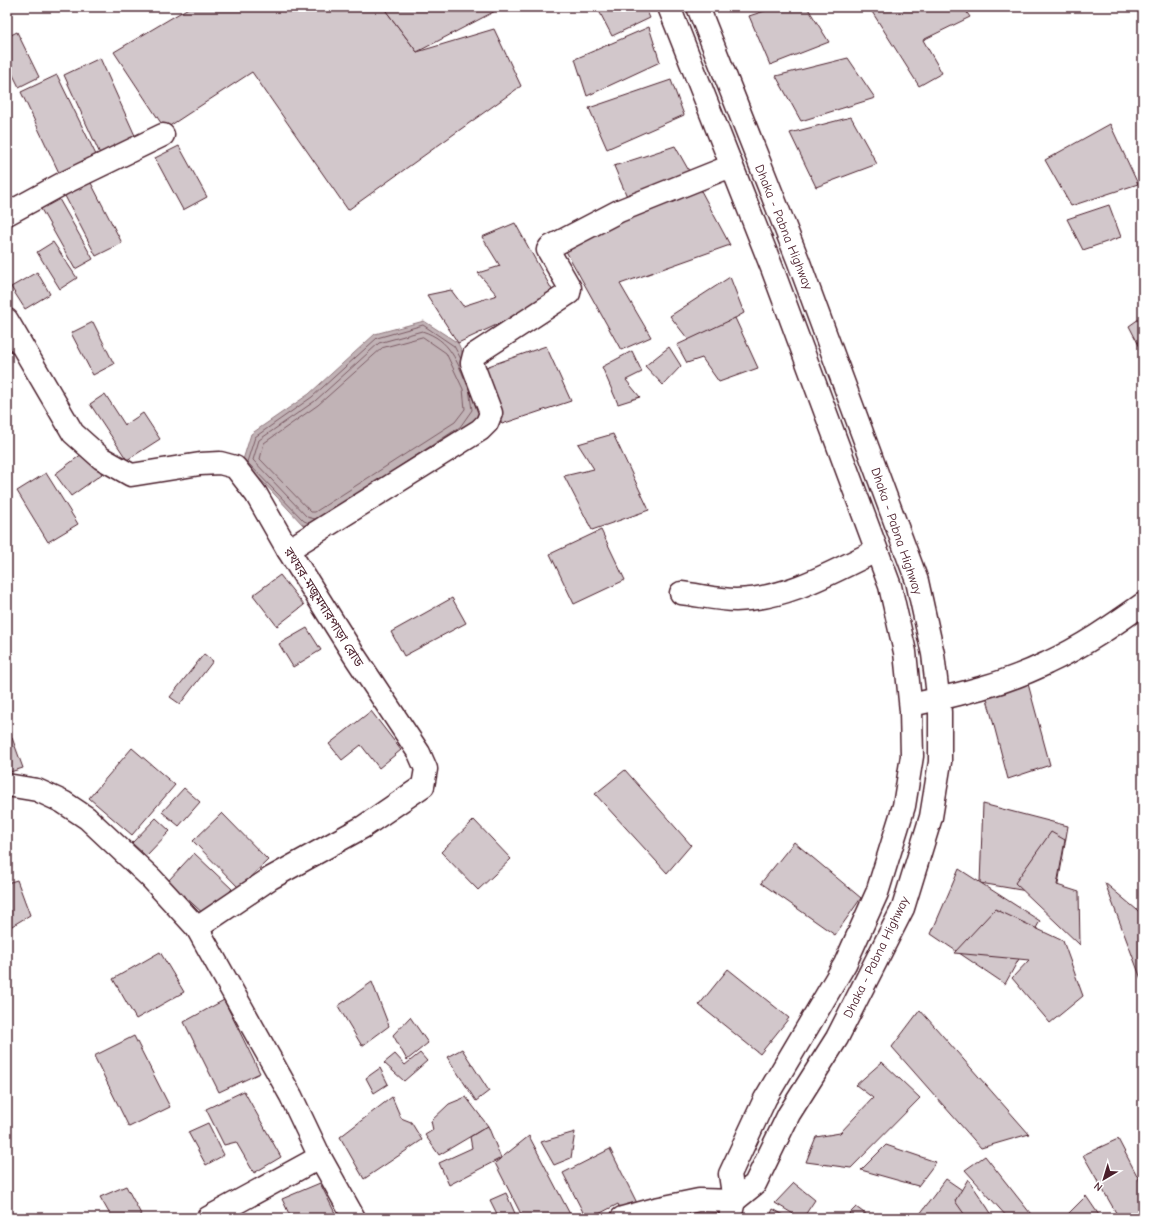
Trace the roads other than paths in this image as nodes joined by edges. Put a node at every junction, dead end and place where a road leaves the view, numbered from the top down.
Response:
1 (669, 7) edge
2 (698, 7) edge
3 (163, 135) dead end
4 (731, 166) junction
5 (7, 214) edge
6 (7, 320) edge
7 (288, 550) junction
8 (876, 551) junction
9 (681, 593) dead end
10 (1142, 606) edge
11 (938, 699) junction
12 (911, 705) junction
13 (7, 785) edge
14 (197, 928) junction
15 (320, 1157) junction
16 (732, 1209) edge
17 (208, 1218) edge
18 (354, 1218) edge
19 (622, 1218) edge

1 - 4 main road, Dhaka - Pabna Highway
2 - 11 main road, Dhaka - Pabna Highway
3 - 5 main road
4 - 7 main road
4 - 8 main road, Dhaka - Pabna Highway
6 - 7 main road, রথঘর-মজুমদারপাড়া রোড
7 - 14 main road, রথঘর-মজুমদারপাড়া রোড
8 - 9 main road
8 - 12 main road, Dhaka - Pabna Highway
10 - 11 main road
11 - 12 main road
11 - 16 main road, Dhaka - Pabna Highway
12 - 16 main road, Dhaka - Pabna Highway
13 - 14 main road
14 - 15 main road
15 - 17 main road
15 - 18 main road
16 - 19 main road

